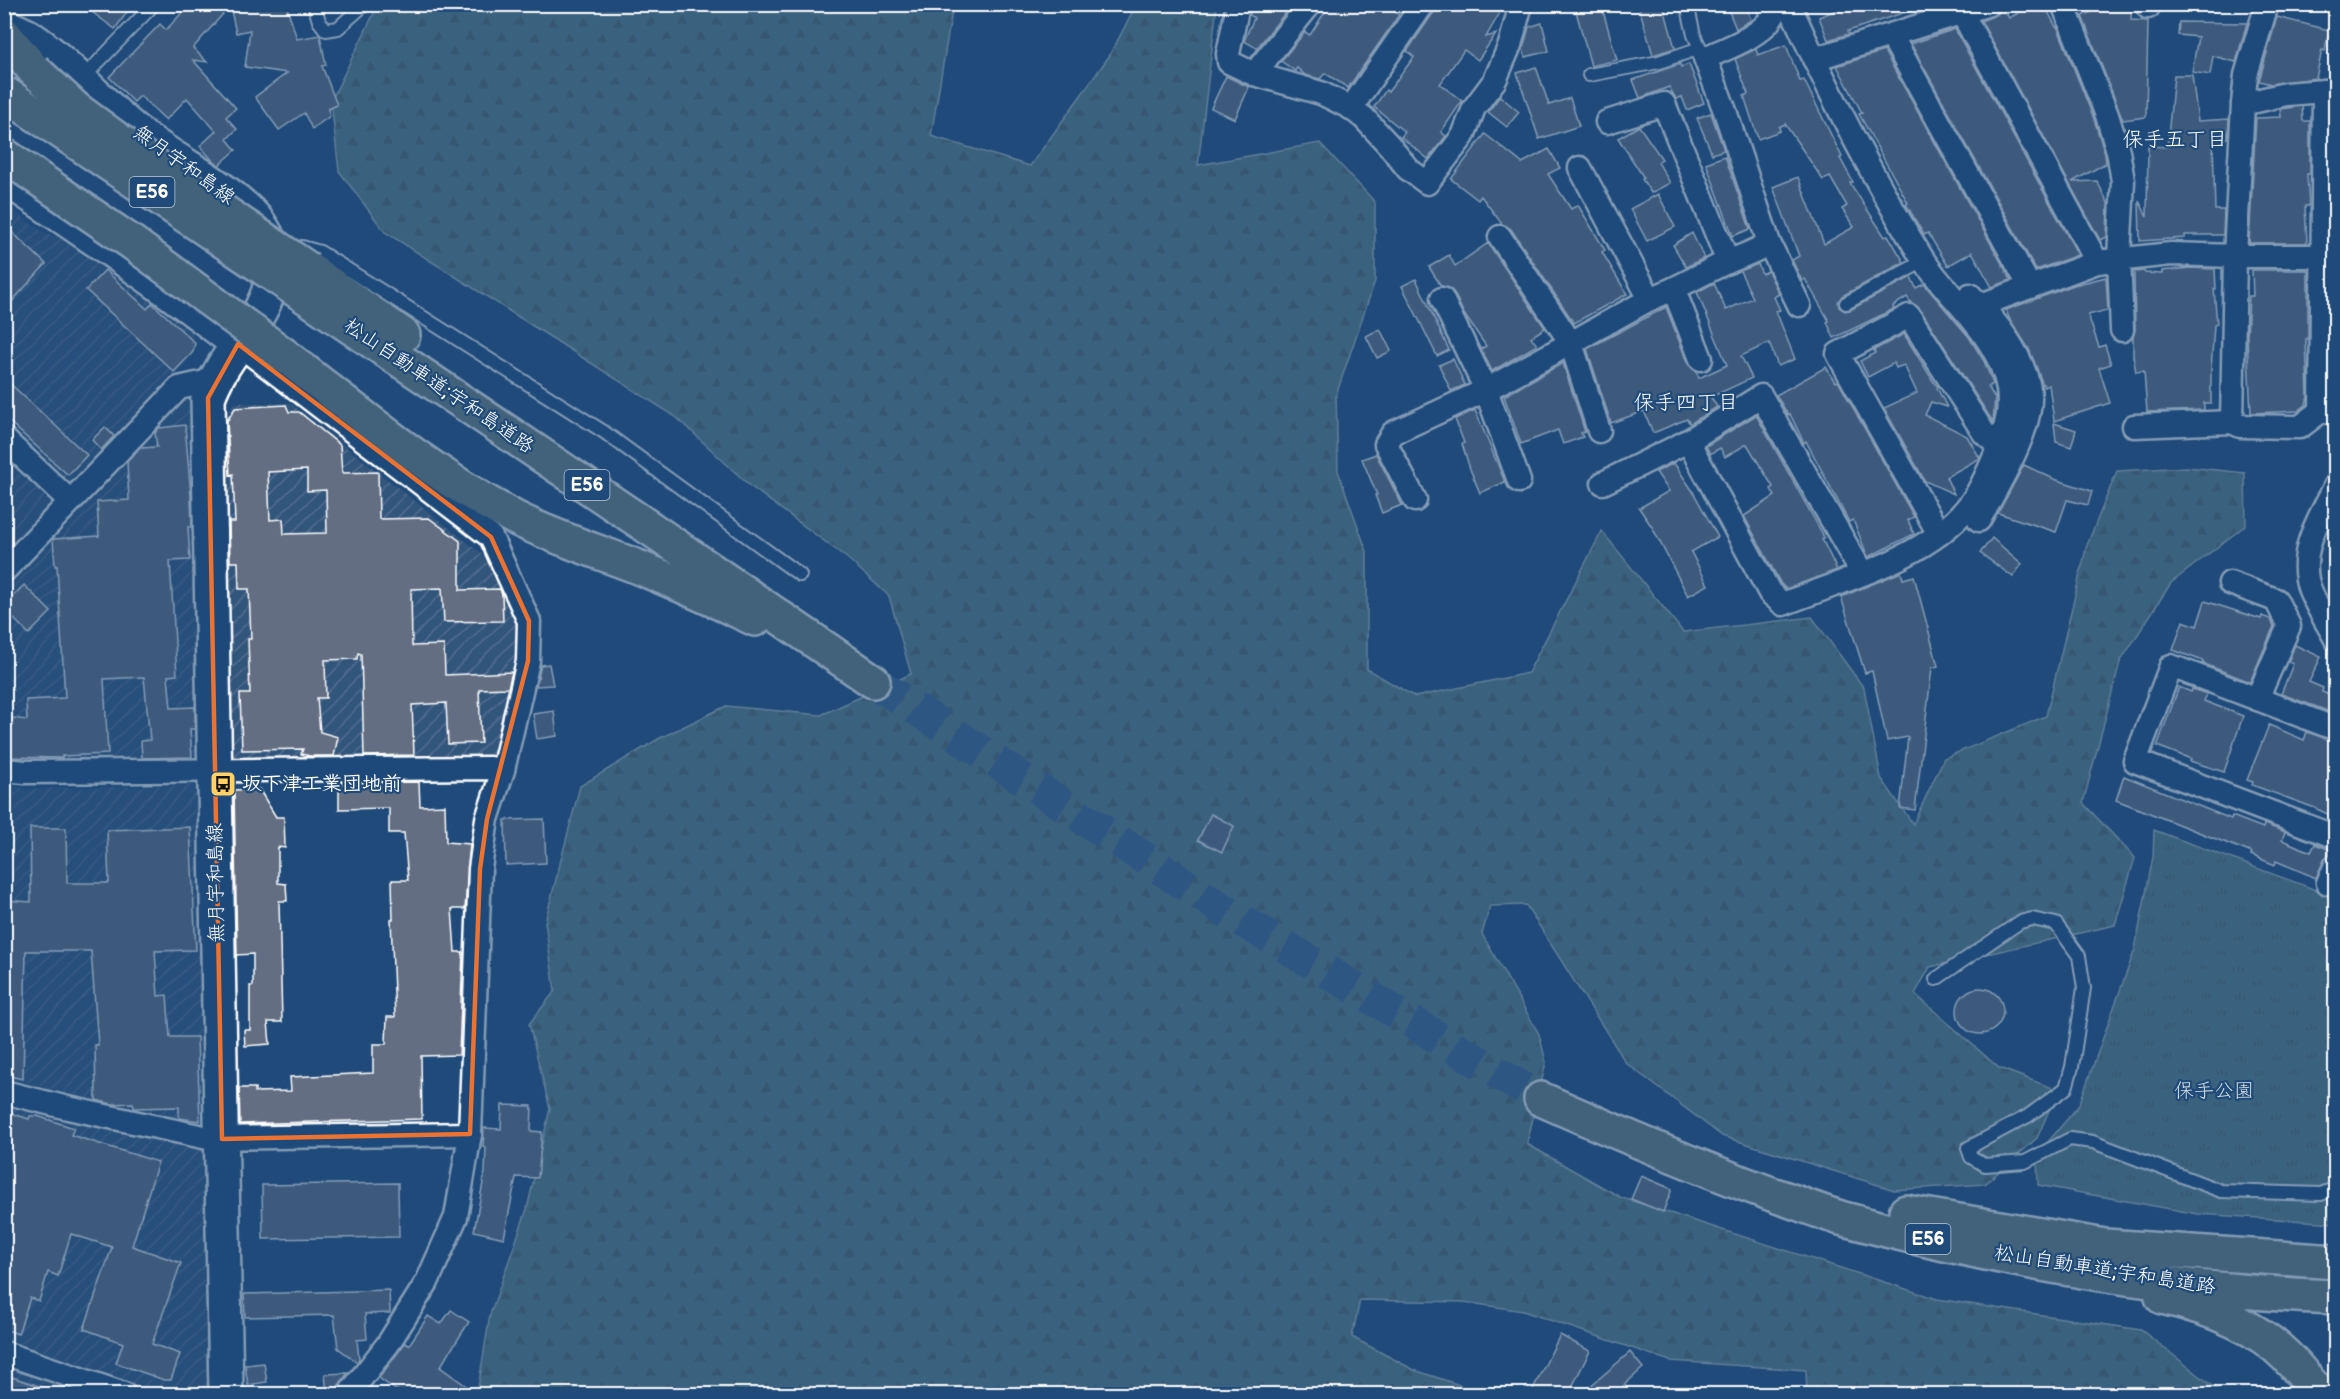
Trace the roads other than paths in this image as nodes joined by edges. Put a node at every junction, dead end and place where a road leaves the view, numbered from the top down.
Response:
1 (154, 4) edge
2 (314, 4) edge
3 (365, 4) edge
4 (1238, 4) edge
5 (1310, 4) edge
6 (1423, 4) edge
7 (1521, 4) edge
8 (1686, 4) edge
9 (1768, 4) edge
10 (1788, 4) edge
11 (1989, 4) edge
12 (2063, 4) edge
13 (2267, 4) edge
14 (1962, 13) junction
15 (4, 25) edge
16 (4, 34) edge
17 (1891, 35) junction
18 (1702, 53) junction
19 (1814, 59) junction
20 (1254, 74) junction
21 (1589, 75) dead end
22 (80, 81) junction
23 (2330, 91) edge
24 (4, 93) edge
25 (2243, 104) junction
26 (1351, 108) junction
27 (1607, 122) dead end
28 (4, 155) edge
29 (1580, 168) dead end
30 (4, 177) edge
31 (1500, 237) dead end
32 (1769, 243) junction
33 (272, 253) junction
34 (2235, 256) junction
35 (2329, 256) edge
36 (2120, 258) junction
37 (1728, 262) junction
38 (2097, 262) junction
39 (1929, 269) junction
40 (303, 280) junction
41 (2030, 287) junction
42 (1674, 290) junction
43 (1442, 299) dead end
44 (1650, 299) junction
45 (1845, 303) dead end
46 (1799, 305) dead end
47 (1981, 305) junction
48 (2122, 330) dead end
49 (1570, 343) junction
50 (238, 344) junction
51 (1701, 359) dead end
52 (214, 380) junction
53 (1486, 390) junction
54 (2328, 412) edge
55 (2232, 422) junction
56 (2134, 426) dead end
57 (1599, 431) dead end
58 (4, 439) edge
59 (1688, 441) junction
60 (1999, 445) junction
61 (1518, 481) dead end
62 (1603, 483) dead end
63 (2336, 485) edge
64 (70, 501) junction
65 (1415, 501) dead end
66 (1979, 520) dead end
67 (1940, 534) junction
68 (4, 571) edge
69 (1862, 573) junction
70 (800, 575) dead end
71 (2230, 583) dead end
72 (2336, 639) edge
73 (838, 657) junction
74 (873, 681) tunnel mouth
75 (2257, 699) junction
76 (2336, 729) edge
77 (4, 770) edge
78 (503, 770) junction
79 (214, 771) junction
80 (2336, 837) edge
81 (1936, 979) dead end
82 (4, 1092) edge
83 (1541, 1099) tunnel mouth
84 (470, 1134) junction
85 (222, 1139) junction
86 (1684, 1162) junction
87 (2336, 1188) edge
88 (2336, 1262) edge
89 (2047, 1266) junction
90 (2336, 1297) edge
91 (4, 1353) edge
92 (124, 1395) edge
93 (226, 1395) edge
94 (349, 1395) edge
95 (2320, 1395) edge

1 - 22 lane
2 - 3 lane
4 - 20 street
5 - 20 street
6 - 26 street
7 - 26 street
8 - 18 lane
9 - 18 street
10 - 19 street
11 - 14 street
12 - 36 street
13 - 25 street
14 - 17 street
14 - 38 street
15 - 22 main road, 無月宇和島線
16 - 40 highway, bridge
17 - 19 street
17 - 41 street
18 - 21 lane
18 - 32 street
19 - 39 street
20 - 26 street
22 - 33 main road, 無月宇和島線
23 - 25 street
23 - 35 street
24 - 40 highway, E56, bridge
25 - 34 street
27 - 37 street
28 - 73 highway, bridge
29 - 44 street
30 - 50 main road
31 - 49 street
32 - 37 street
32 - 46 street
33 - 50 main road, 無月宇和島線
33 - 70 lane
34 - 35 street
34 - 36 street
34 - 55 street
35 - 54 street
36 - 38 street
36 - 48 street
37 - 42 street
38 - 41 street
39 - 45 lane
39 - 47 street
39 - 60 street
40 - 73 highway
41 - 47 street
42 - 44 street
42 - 51 street
43 - 53 street
44 - 49 street
47 - 66 street
49 - 53 street
49 - 57 street
50 - 52 main road, 無月宇和島線
50 - 78 street
52 - 64 street
52 - 79 main road, 無月宇和島線
53 - 61 street
53 - 65 street
54 - 55 street
55 - 56 street
58 - 64 street
59 - 62 street
59 - 69 street
59 - 69 street
60 - 67 street
60 - 67 street
63 - 72 street
64 - 68 street
67 - 69 street
71 - 75 street
73 - 74 highway
75 - 76 street
75 - 80 street
77 - 79 street
78 - 79 street
78 - 84 street
79 - 85 main road, 無月宇和島線
81 - 87 lane
82 - 85 street
83 - 86 highway, 松山自動車道;宇和島道路 / E56
84 - 85 street
84 - 94 street
85 - 93 main road, 無月宇和島線
86 - 88 highway
86 - 89 highway, 松山自動車道;宇和島道路 / E56
89 - 90 highway, 松山自動車道;宇和島道路 / E56
89 - 95 highway
91 - 92 street

